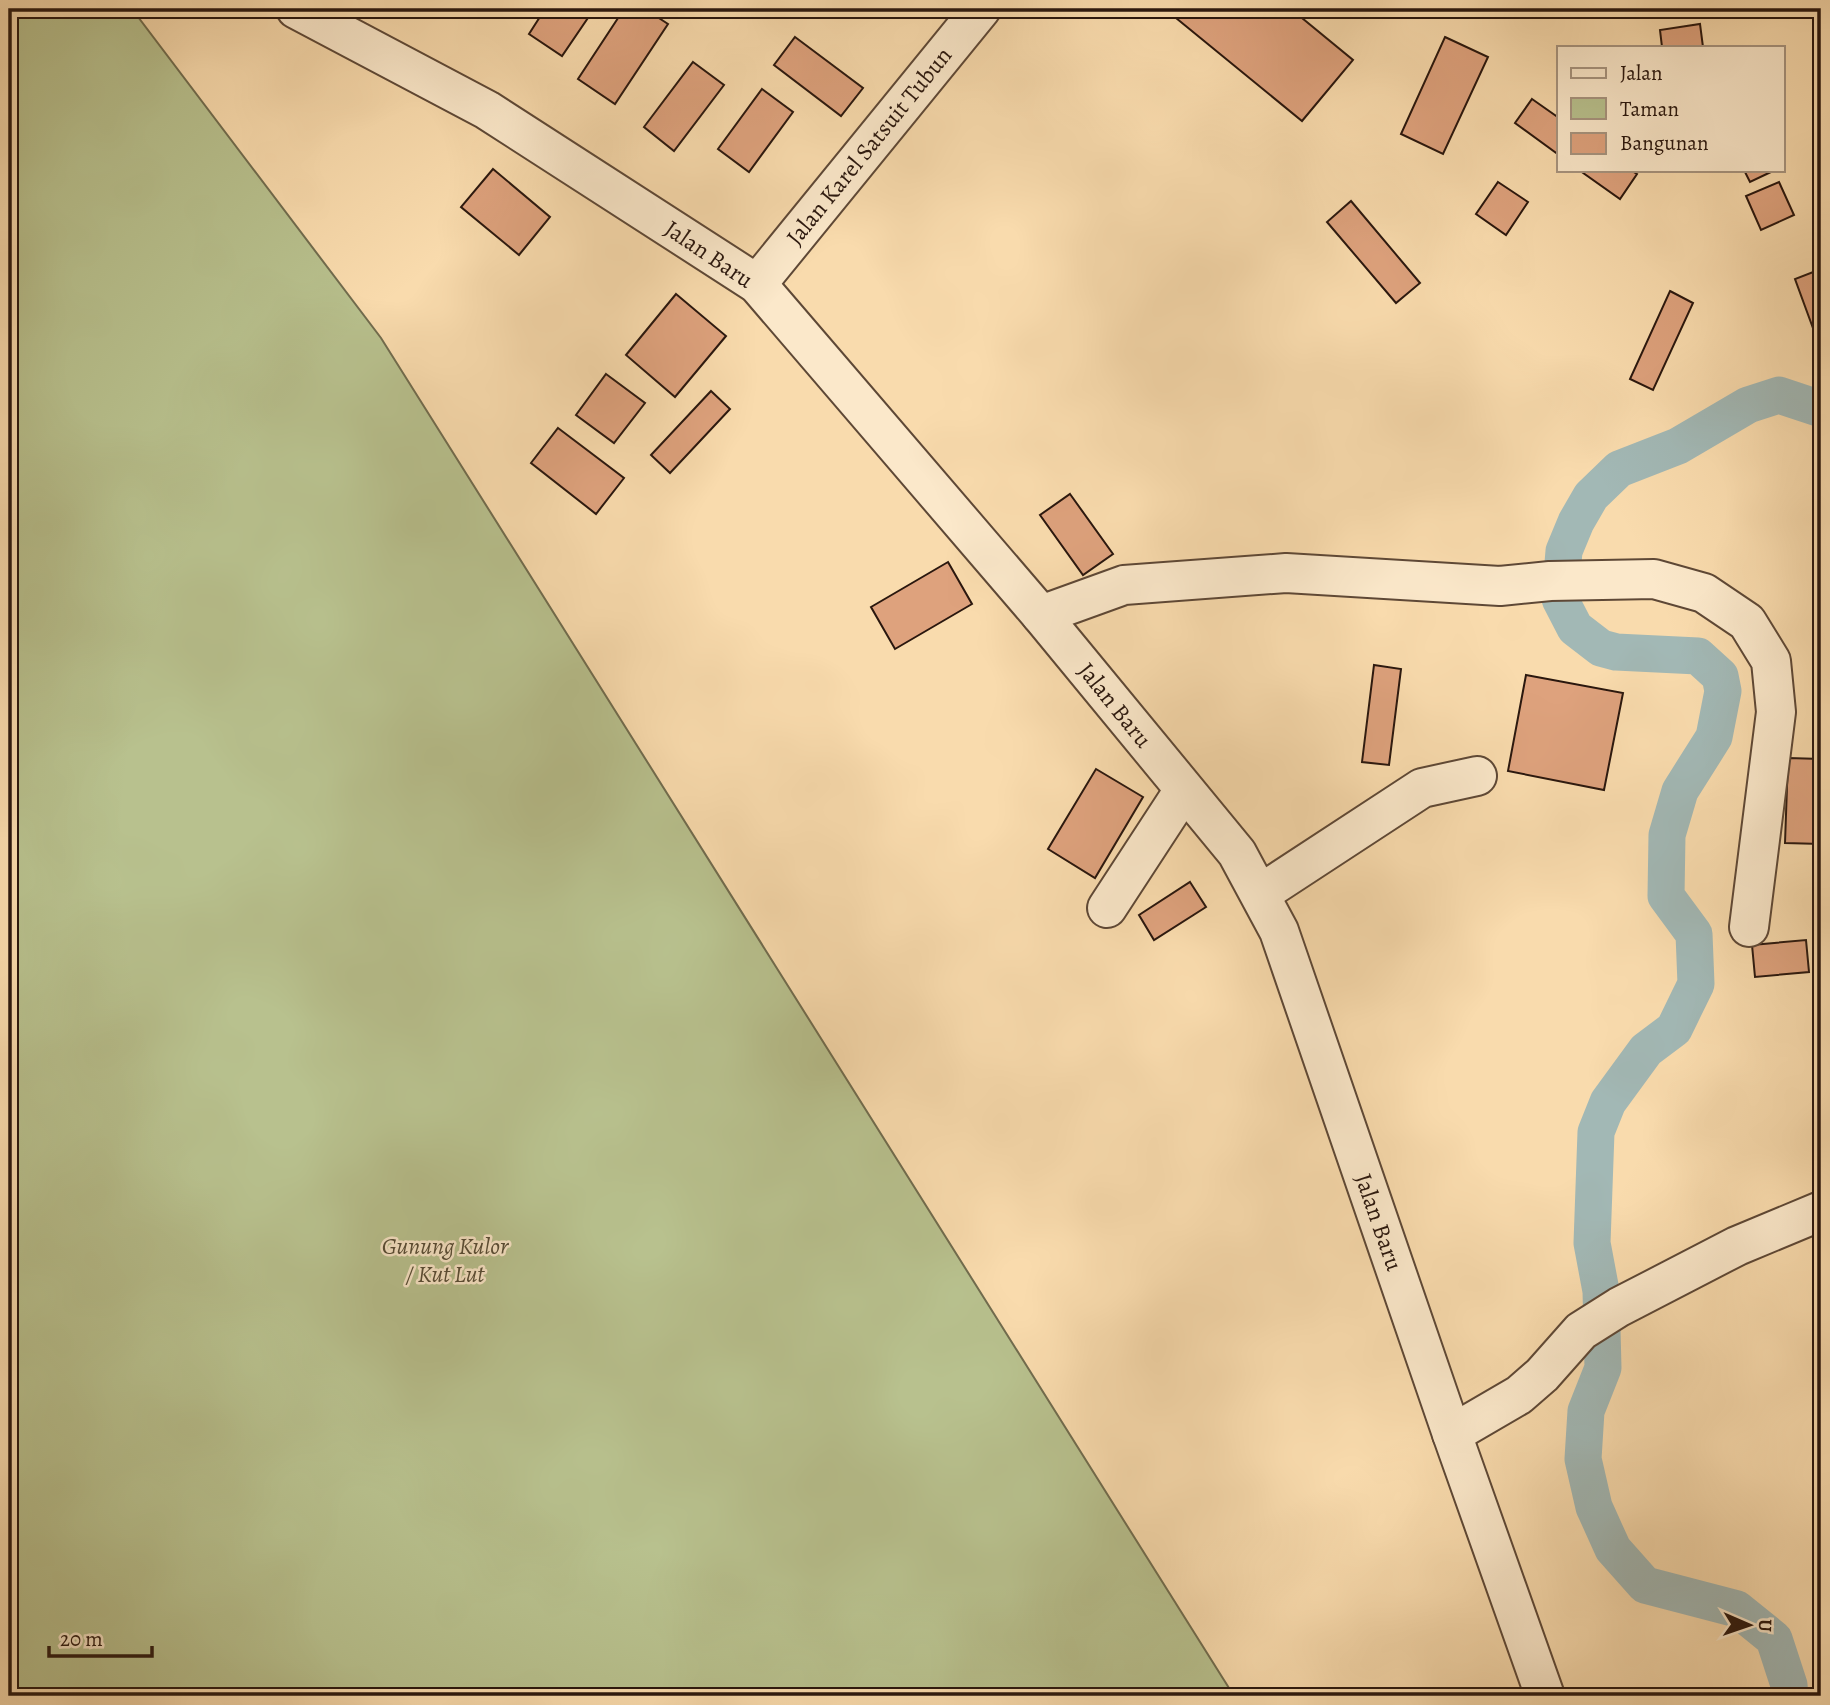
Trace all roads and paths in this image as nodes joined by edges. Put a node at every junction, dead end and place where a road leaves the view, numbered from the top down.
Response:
1 (296, 9) edge
2 (981, 9) edge
3 (757, 284) junction
4 (1041, 615) junction
5 (1477, 776) dead end
6 (1184, 790) junction
7 (1260, 894) junction
8 (1107, 908) dead end
9 (1749, 927) dead end
10 (1821, 1211) edge
11 (1452, 1434) junction
12 (1545, 1696) edge

1 - 3 street, Jalan Baru
2 - 3 street, Jalan Karel Satsuit Tubun
3 - 4 street, Jalan Baru
4 - 6 street, Jalan Baru
4 - 9 street
5 - 7 street
6 - 7 street, Jalan Baru
6 - 8 street
7 - 11 street, Jalan Baru
10 - 11 street
11 - 12 street, Jalan Baru

